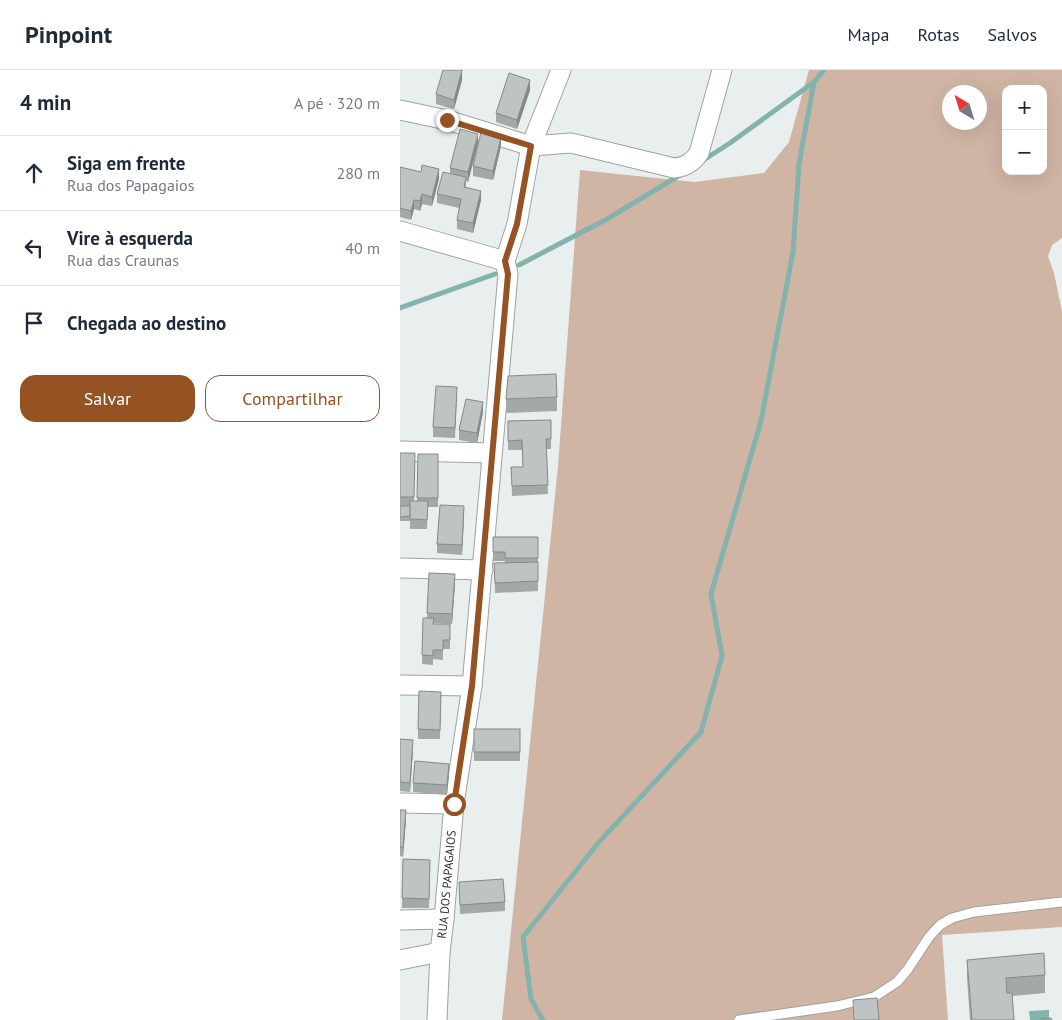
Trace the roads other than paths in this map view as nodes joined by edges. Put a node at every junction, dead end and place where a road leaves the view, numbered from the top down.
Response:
1 (561, 70) edge
2 (722, 70) edge
3 (400, 110) edge
4 (531, 146) junction
5 (400, 231) edge
6 (505, 261) junction
7 (400, 451) edge
8 (492, 453) junction
9 (400, 568) edge
10 (483, 570) junction
11 (400, 685) edge
12 (472, 686) junction
13 (400, 802) edge
14 (454, 804) junction
15 (1062, 902) edge
16 (444, 919) junction
17 (400, 920) edge
18 (440, 952) junction
19 (400, 960) edge
20 (437, 1020) edge
21 (739, 1020) edge

1 - 4 street, RUA DOS PAPAGAIOS
2 - 4 street
3 - 4 street
4 - 6 street, RUA DOS PAPAGAIOS
5 - 6 street
6 - 8 street, RUA DOS PAPAGAIOS
7 - 8 street
8 - 10 street, RUA DOS PAPAGAIOS
9 - 10 street
10 - 12 street, RUA DOS PAPAGAIOS
11 - 12 street
12 - 14 street, RUA DOS PAPAGAIOS
13 - 14 street
14 - 16 street, RUA DOS PAPAGAIOS
15 - 21 lane
16 - 17 street
16 - 18 street, RUA DOS PAPAGAIOS
18 - 19 street
18 - 20 street, RUA DOS PAPAGAIOS

